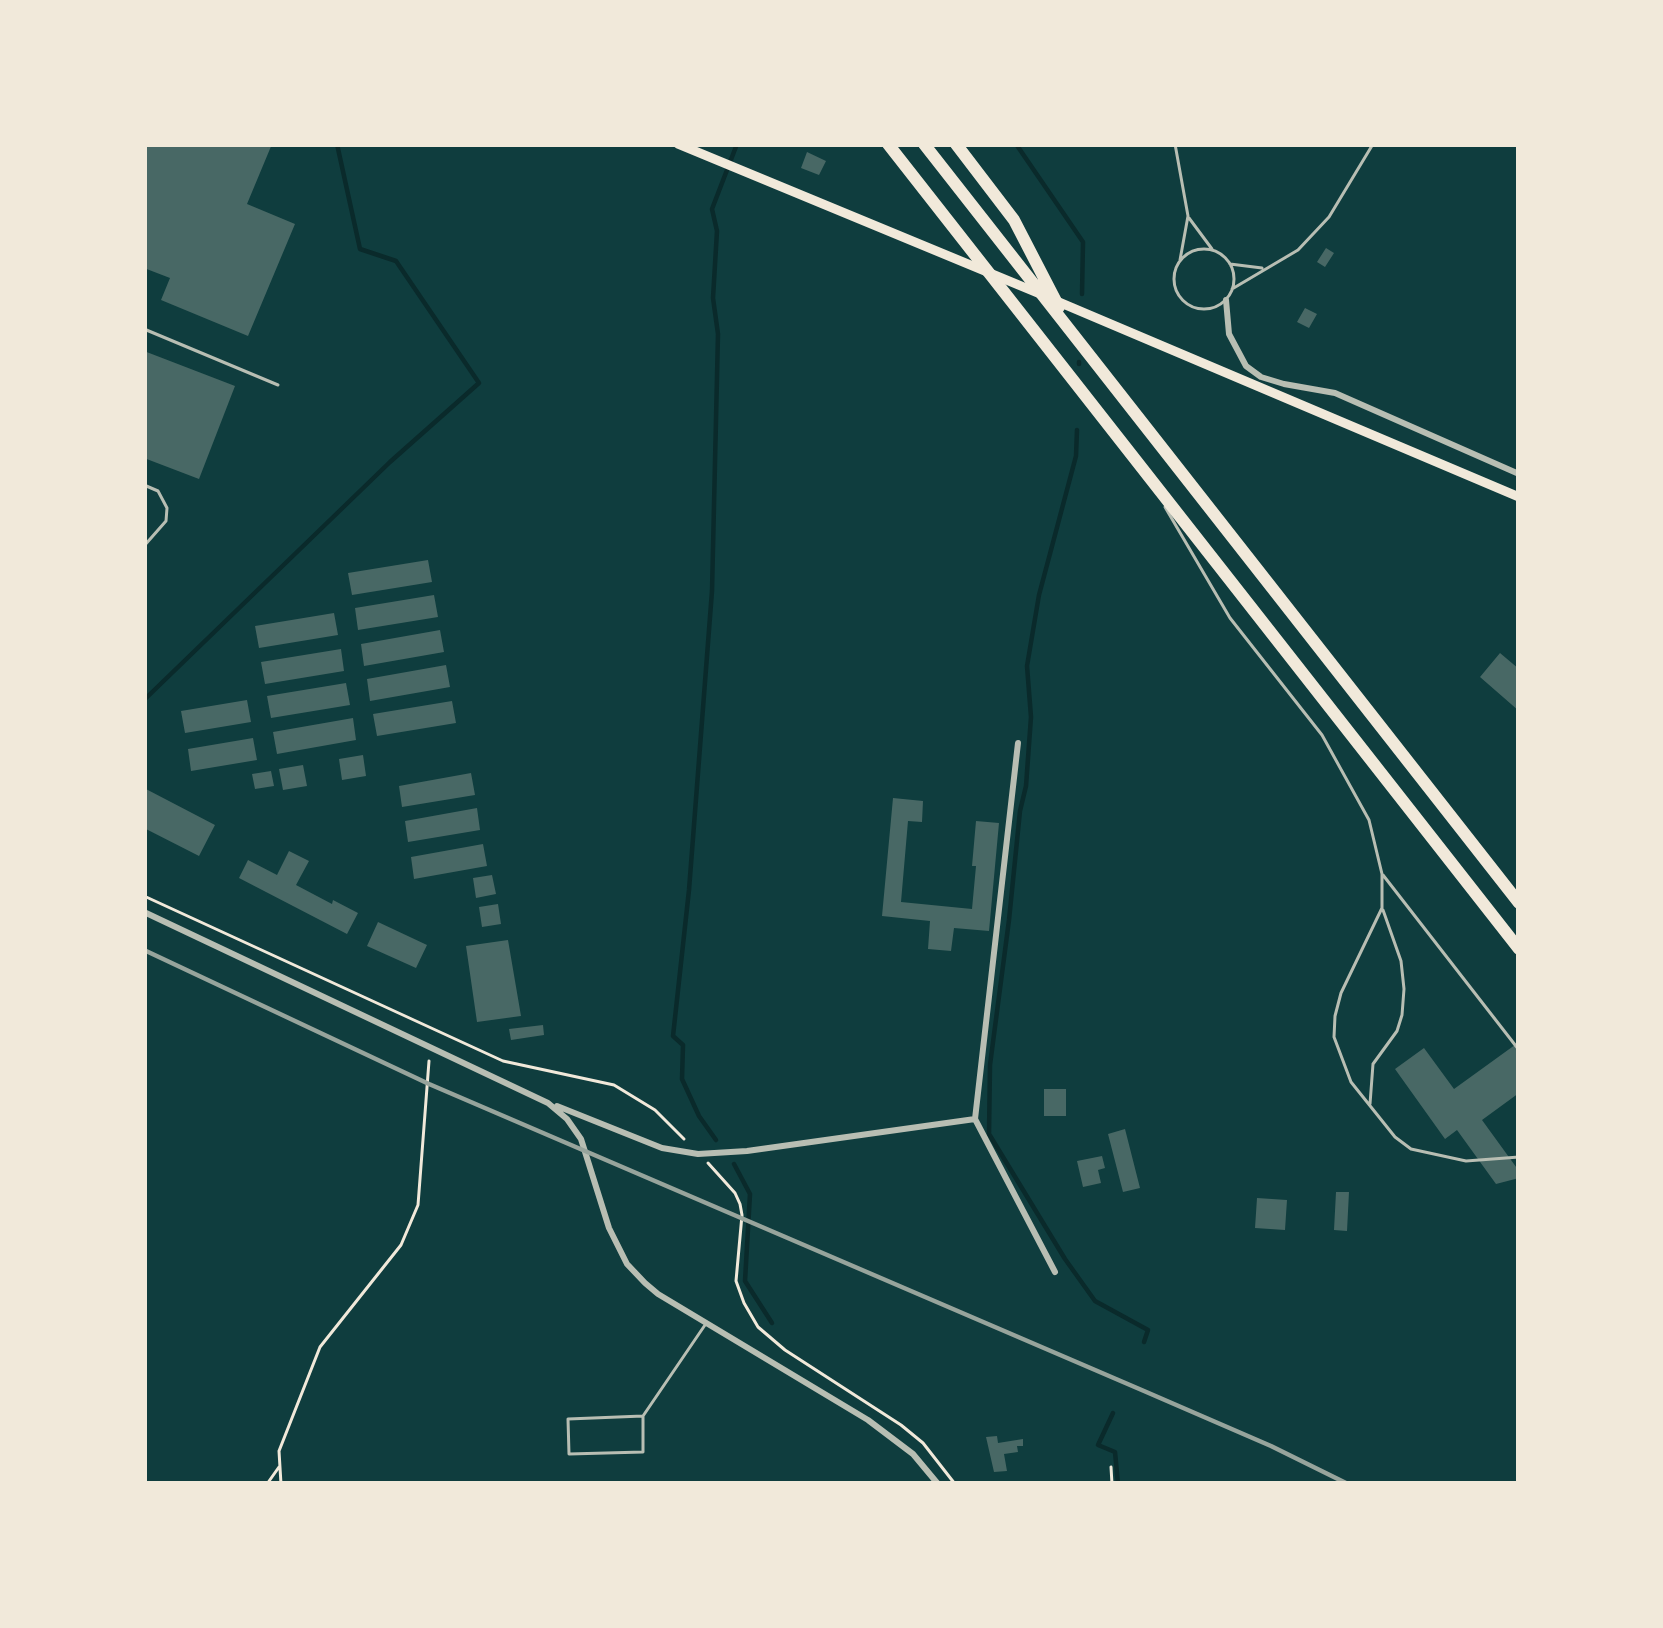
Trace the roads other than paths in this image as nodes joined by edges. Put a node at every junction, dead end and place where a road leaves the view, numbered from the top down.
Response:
1 (678, 144) edge
2 (888, 144) edge
3 (924, 144) edge
4 (956, 144) edge
5 (1175, 144) edge
6 (1373, 144) edge
7 (1188, 216) junction
8 (1213, 250) junction
9 (1180, 262) junction
10 (1229, 263) junction
11 (1264, 268) junction
12 (1232, 289) junction
13 (1226, 300) junction
14 (144, 329) edge
15 (1073, 335) junction
16 (278, 385) dead end
17 (1140, 464) junction
18 (1519, 474) edge
19 (144, 485) edge
20 (1519, 497) edge
21 (144, 546) edge
22 (1018, 743) dead end
23 (1382, 874) junction
24 (1519, 903) edge
25 (1382, 908) junction
26 (144, 912) edge
27 (1519, 950) edge
28 (1519, 1051) edge
29 (548, 1102) junction
30 (1370, 1106) junction
31 (975, 1119) junction
32 (1519, 1157) edge
33 (1055, 1272) dead end
34 (706, 1324) junction
35 (643, 1416) junction
36 (938, 1484) edge

1 - 20 main road
2 - 17 highway
3 - 15 highway
4 - 15 highway
5 - 7 lane
6 - 11 lane
7 - 8 lane
7 - 9 lane
8 - 9 lane
8 - 10 lane
9 - 13 lane
10 - 11 lane
10 - 12 lane
11 - 12 lane
12 - 13 lane
13 - 18 street
14 - 16 lane
15 - 24 highway
17 - 23 lane
17 - 27 highway
19 - 21 lane
22 - 31 street
23 - 25 lane
23 - 28 lane
25 - 30 lane
25 - 30 lane
26 - 29 street
29 - 31 street
29 - 34 street
30 - 32 lane
31 - 33 street
34 - 35 lane
34 - 36 street
35 - 35 lane

